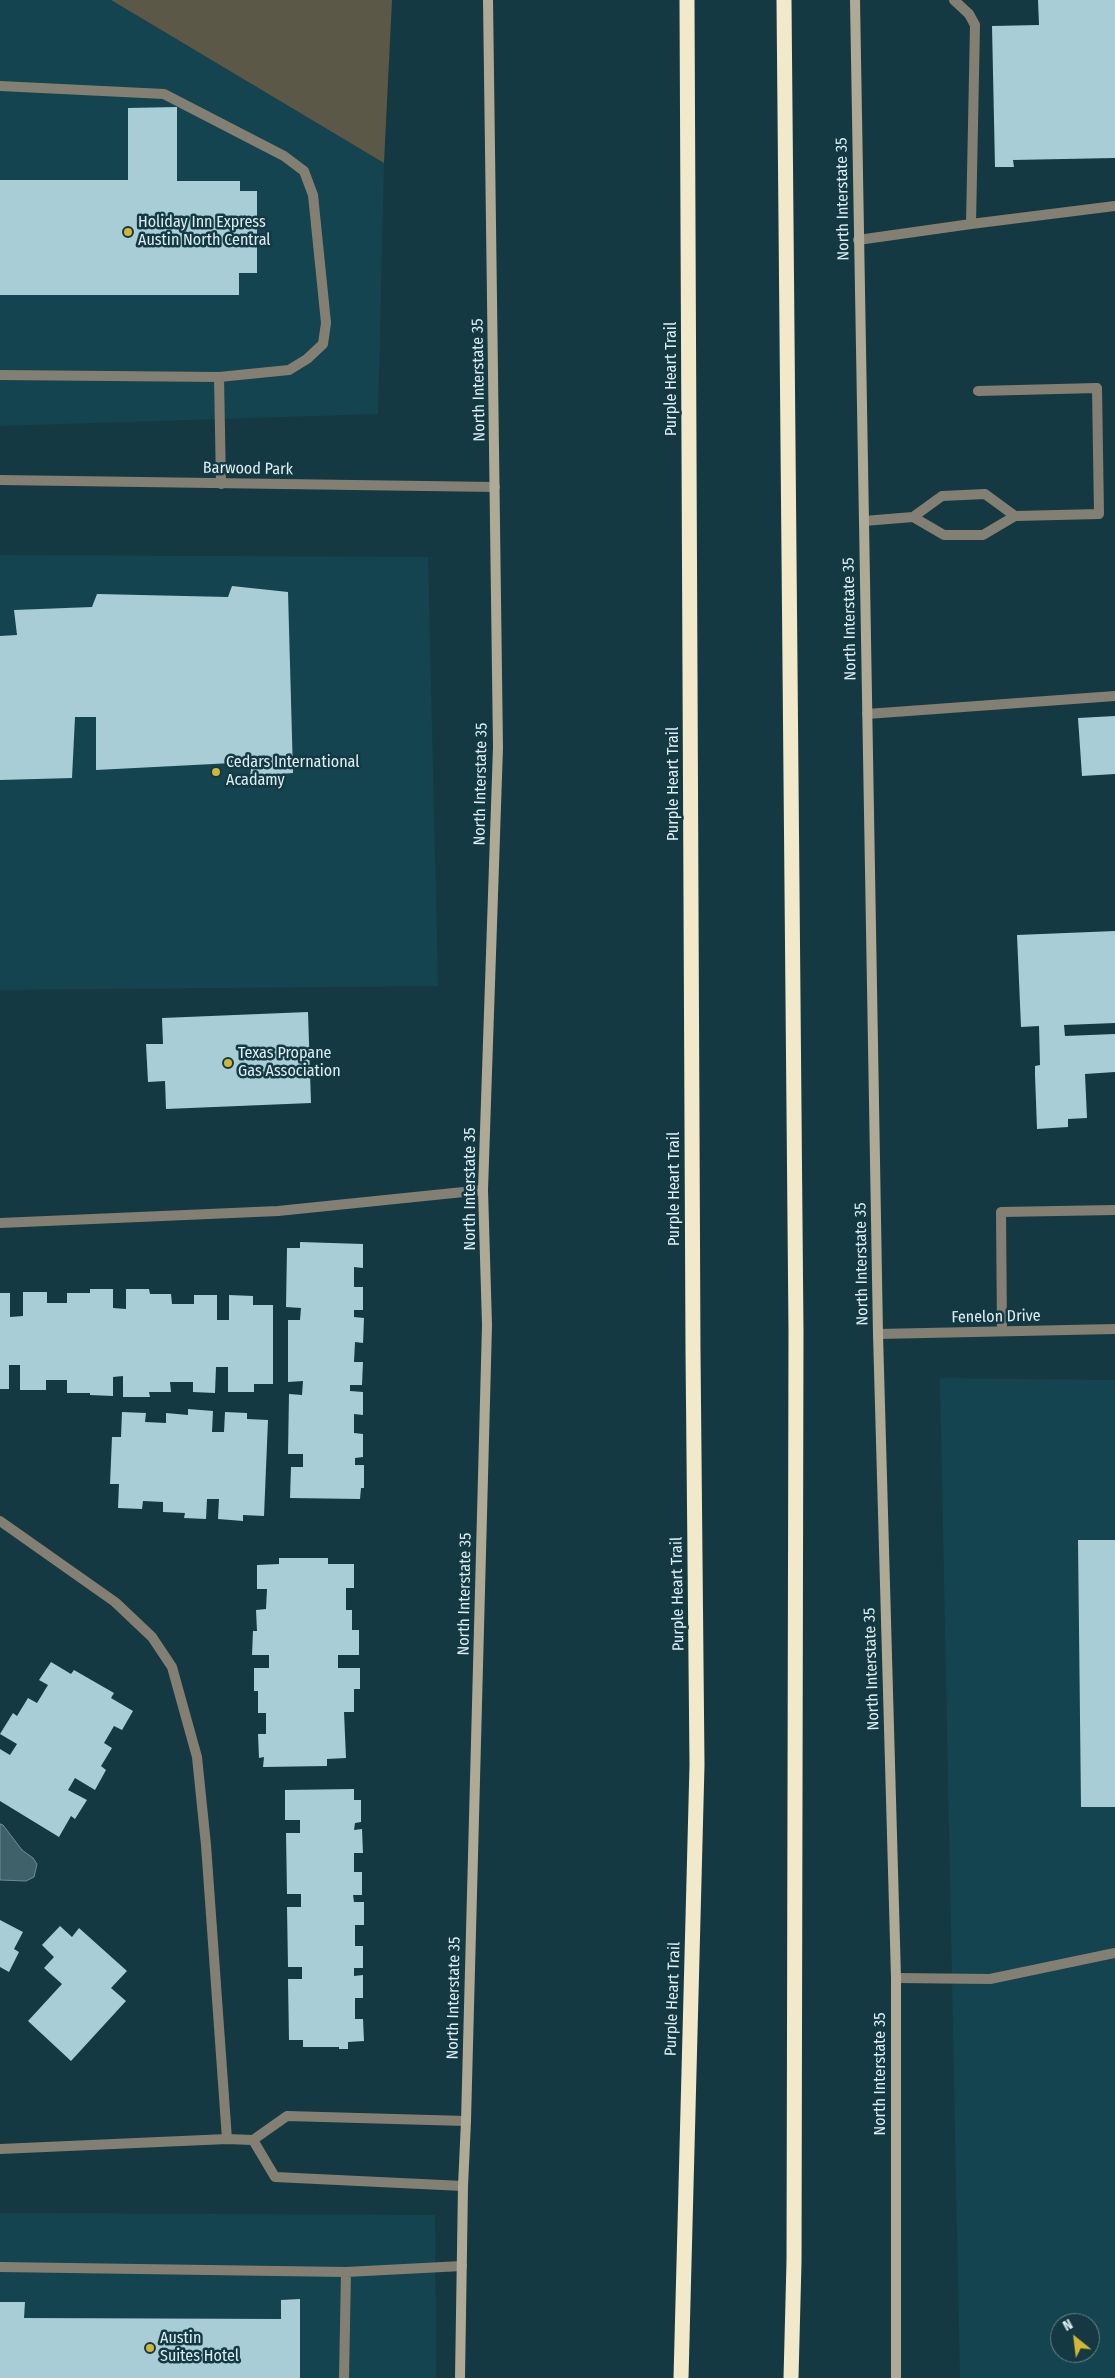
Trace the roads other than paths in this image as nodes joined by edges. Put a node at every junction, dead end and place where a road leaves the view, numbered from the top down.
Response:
1 (488, 0) edge
2 (688, 0) edge
3 (784, 0) edge
4 (854, 0) edge
5 (954, 0) edge
6 (0, 86) edge
7 (1115, 206) edge
8 (971, 224) junction
9 (858, 240) junction
10 (0, 375) edge
11 (219, 377) junction
12 (978, 391) dead end
13 (0, 480) edge
14 (221, 484) junction
15 (495, 487) junction
16 (1015, 516) junction
17 (913, 517) junction
18 (864, 521) junction
19 (1115, 696) edge
20 (867, 714) junction
21 (484, 1190) junction
22 (1115, 1210) edge
23 (0, 1223) edge
24 (1115, 1329) edge
25 (1002, 1331) junction
26 (878, 1334) junction
27 (0, 1521) edge
28 (1115, 1953) edge
29 (896, 1978) junction
30 (466, 2121) junction
31 (226, 2139) junction
32 (253, 2140) junction
33 (0, 2149) edge
34 (463, 2186) junction
35 (462, 2266) junction
36 (0, 2267) edge
37 (346, 2272) junction
38 (344, 2378) edge
39 (460, 2378) edge
40 (681, 2378) edge
41 (791, 2378) edge
42 (896, 2378) edge

1 - 15 main road, North Interstate 35
2 - 40 highway, Purple Heart Trail
3 - 41 highway
4 - 9 main road, North Interstate 35
5 - 8 street
6 - 11 street
7 - 8 street
8 - 9 street
9 - 18 main road, North Interstate 35
10 - 11 street
11 - 14 street
12 - 16 street
13 - 14 street, Barwood Park
14 - 15 street, Barwood Park
15 - 21 main road, North Interstate 35
16 - 17 street
16 - 17 street
17 - 18 street
18 - 20 main road, North Interstate 35
19 - 20 street
20 - 26 main road, North Interstate 35
21 - 23 street
21 - 30 main road, North Interstate 35
22 - 25 street
24 - 25 street, Fenelon Drive
25 - 26 street, Fenelon Drive
26 - 29 main road, North Interstate 35
27 - 31 street
28 - 29 street
29 - 42 main road, North Interstate 35
30 - 32 street
30 - 34 main road, North Interstate 35
31 - 32 street
31 - 33 street
32 - 34 street
34 - 35 main road, North Interstate 35
35 - 37 street
35 - 39 main road, North Interstate 35
36 - 37 street
37 - 38 street

